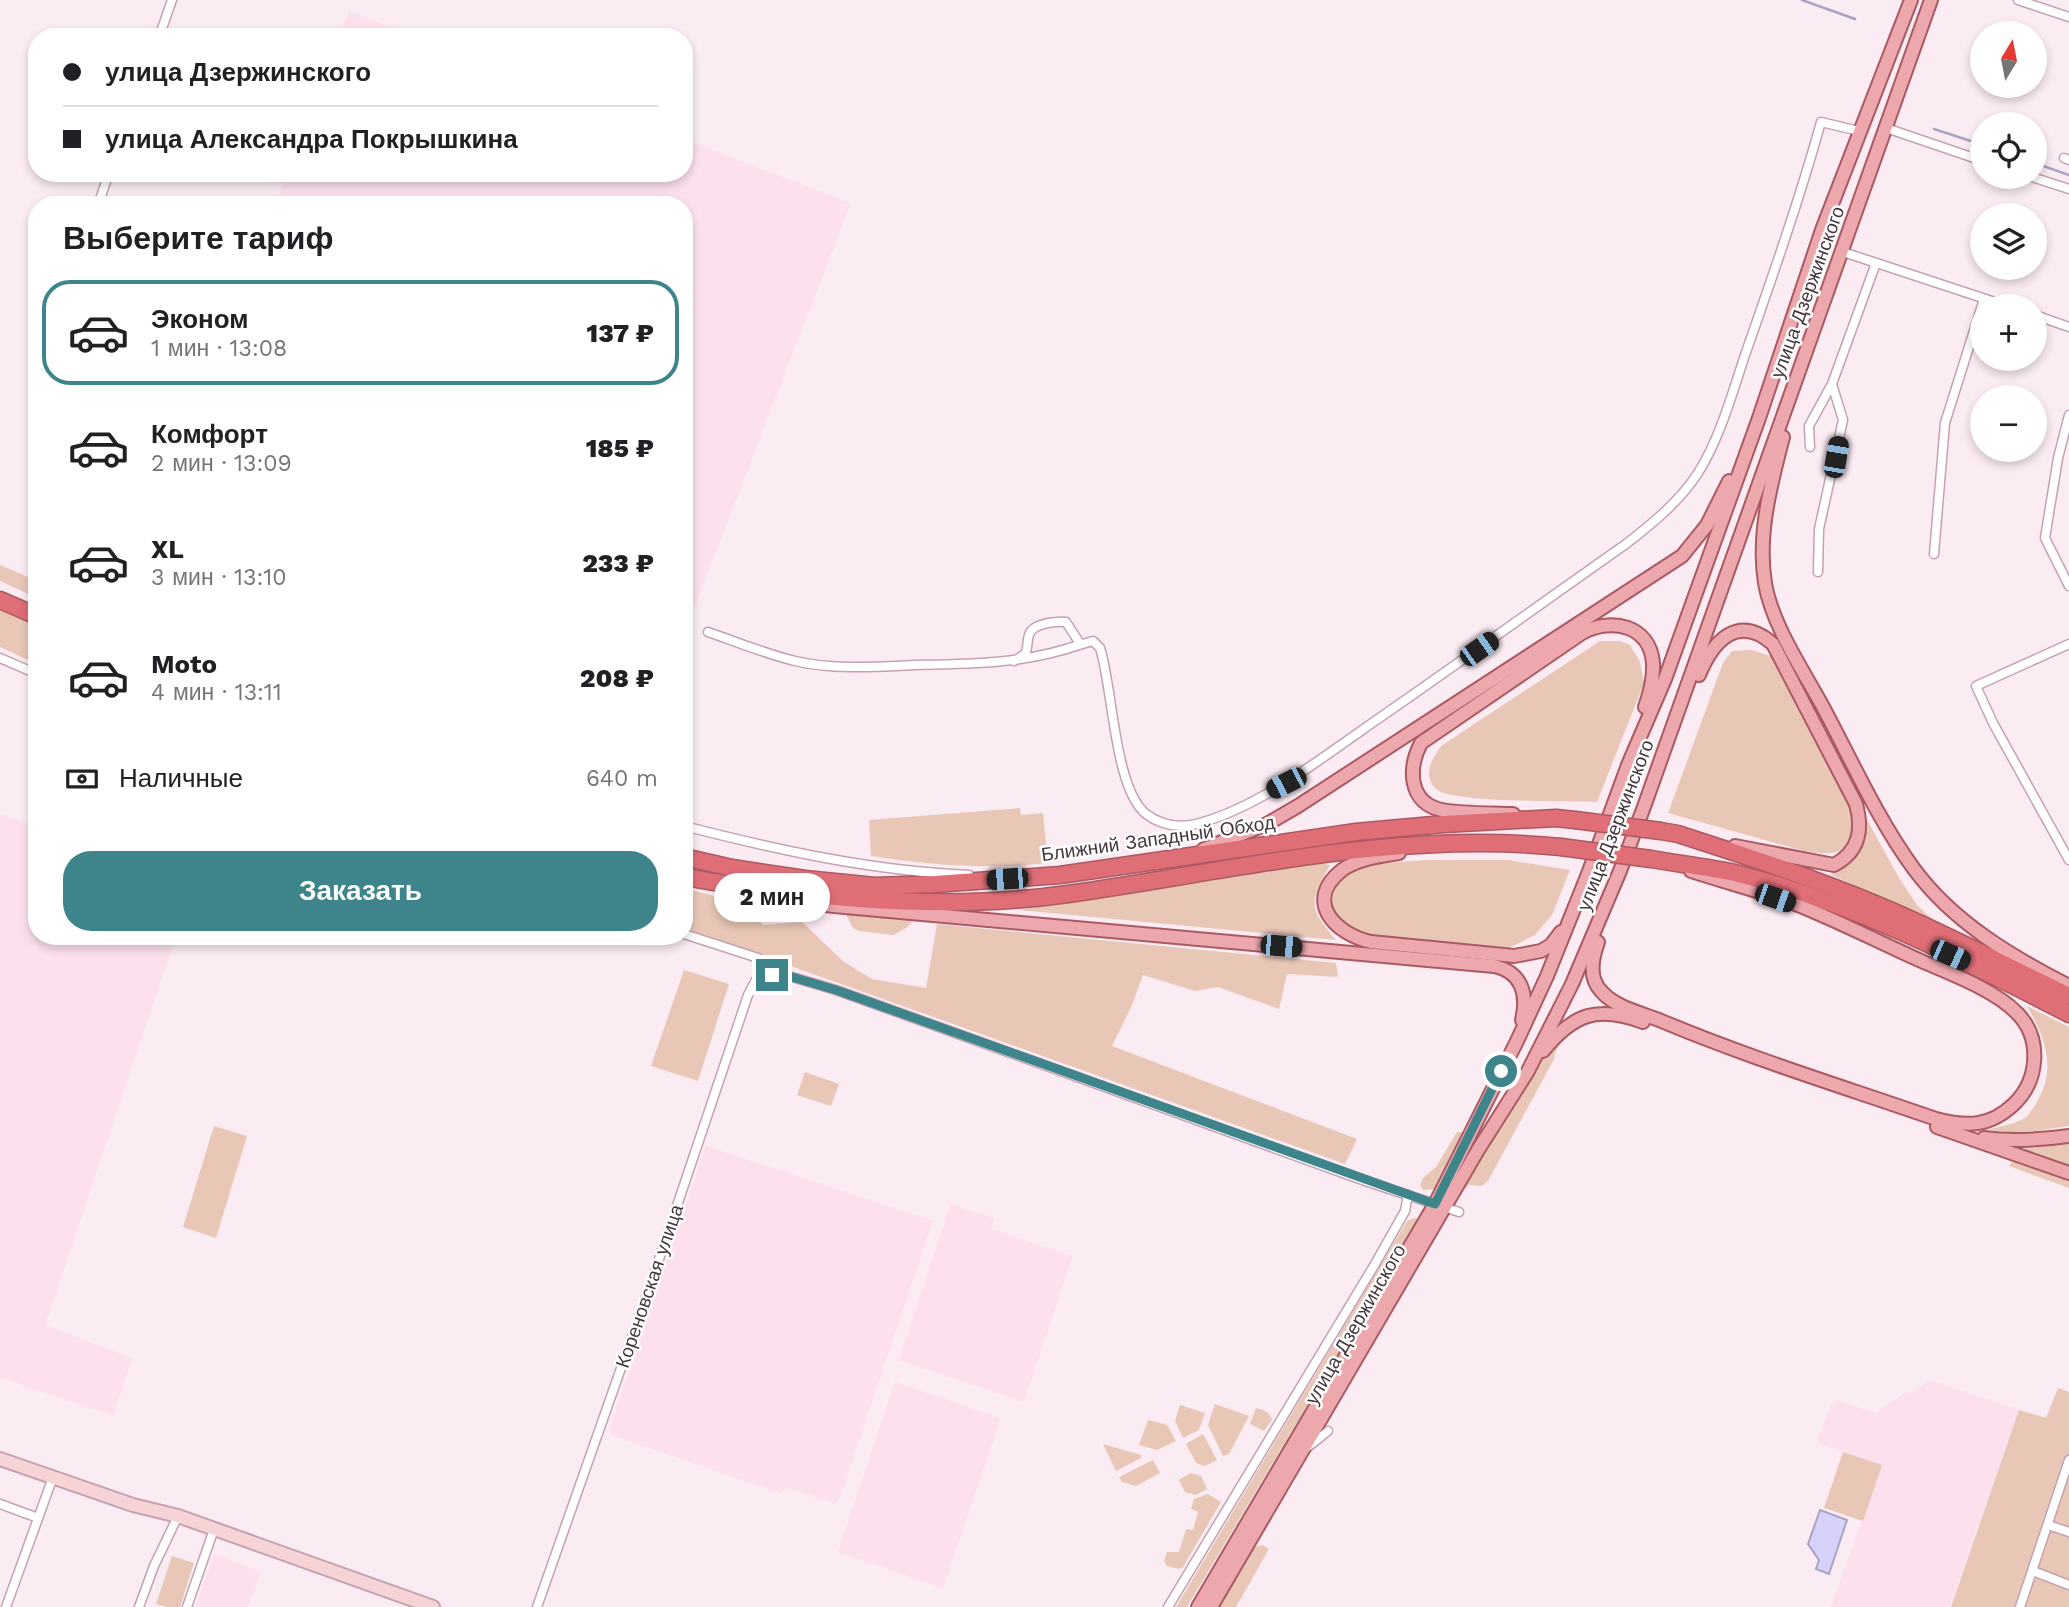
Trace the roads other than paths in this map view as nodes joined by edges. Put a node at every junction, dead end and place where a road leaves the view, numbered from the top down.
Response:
1 (172, 0) edge
2 (1911, 0) edge
3 (1931, 0) edge
4 (2018, 0) edge
5 (2069, 17) edge
6 (162, 28) edge
7 (1886, 128) junction
8 (1859, 131) junction
9 (1970, 157) edge
10 (2047, 182) edge
11 (2069, 189) edge
12 (1843, 252) junction
13 (1876, 262) junction
14 (1970, 294) edge
15 (2047, 320) edge
16 (2069, 327) edge
17 (1970, 344) edge
18 (1801, 365) junction
19 (1832, 384) junction
20 (2069, 415) edge
21 (1759, 418) junction
22 (1810, 447) dead end
23 (1934, 554) dead end
24 (1818, 572) dead end
25 (2069, 586) edge
26 (0, 593) edge
27 (0, 600) edge
28 (28, 605) edge
29 (28, 612) edge
30 (709, 632) dead end
31 (2069, 644) edge
32 (1079, 645) junction
33 (0, 658) edge
34 (1014, 661) junction
35 (28, 670) edge
36 (1628, 765) junction
37 (1644, 804) junction
38 (1556, 818) junction
39 (693, 828) edge
40 (1678, 834) junction
41 (1447, 842) junction
42 (693, 859) edge
43 (1169, 859) junction
44 (1656, 860) junction
45 (2069, 860) edge
46 (1620, 871) junction
47 (1032, 877) junction
48 (693, 878) edge
49 (693, 878) edge
50 (1571, 917) junction
51 (693, 937) edge
52 (772, 975) junction
53 (2069, 986) edge
54 (2069, 996) edge
55 (2069, 1014) edge
56 (1517, 1041) junction
57 (1528, 1071) junction
58 (1939, 1128) junction
59 (2069, 1136) edge
60 (2069, 1173) edge
61 (1408, 1195) junction
62 (1440, 1206) junction
63 (1459, 1212) dead end
64 (1328, 1431) dead end
65 (1303, 1451) junction
66 (0, 1459) edge
67 (2069, 1460) edge
68 (52, 1477) junction
69 (0, 1504) edge
70 (178, 1516) junction
71 (38, 1518) junction
72 (2048, 1525) junction
73 (214, 1528) junction
74 (2069, 1532) edge
75 (2033, 1572) junction
76 (2069, 1585) edge
77 (6, 1607) edge
78 (139, 1607) edge
79 (187, 1607) edge
80 (433, 1607) edge
81 (537, 1607) edge
82 (1168, 1607) edge
83 (1198, 1607) edge
84 (1211, 1607) edge
85 (2021, 1607) edge

1 - 6 street
2 - 8 main road, улица Дзержинского
3 - 7 main road, улица Дзержинского
4 - 5 street
7 - 9 street
7 - 12 main road, улица Дзержинского
8 - 21 main road, улица Дзержинского
8 - 32 street
10 - 11 street
12 - 13 street
12 - 18 main road, улица Дзержинского
13 - 14 street
13 - 19 street
15 - 16 street
17 - 23 street
18 - 37 main road, улица Дзержинского
18 - 53 main road
19 - 22 street
19 - 24 street
20 - 25 street
21 - 36 main road, улица Дзержинского
21 - 43 main road
26 - 28 highway
27 - 29 highway
30 - 34 street
31 - 45 street
32 - 34 street
32 - 34 street
33 - 35 street
36 - 38 main road
36 - 50 main road, улица Дзержинского
37 - 40 main road
37 - 46 main road, улица Дзержинского
38 - 40 highway, Ближний Западный Обход, bridge
38 - 43 highway, Ближний Западный Обход
39 - 47 street
40 - 54 highway, Ближний Западный Обход
41 - 44 highway, bridge
41 - 48 highway
41 - 50 main road
42 - 47 highway, Ближний Западный Обход
43 - 47 highway, Ближний Западный Обход
44 - 46 main road
44 - 55 highway
46 - 57 main road, улица Дзержинского
49 - 56 main road
50 - 56 main road, улица Дзержинского
51 - 52 street
52 - 61 street
52 - 81 street, Кореновская улица
56 - 62 main road, улица Дзержинского
57 - 58 main road
57 - 62 main road, улица Дзержинского
58 - 59 main road
58 - 60 main road
61 - 62 street
61 - 82 street, улица Дзержинского
62 - 63 street
62 - 65 main road, улица Дзержинского
62 - 83 main road, улица Дзержинского
64 - 65 street
65 - 84 main road, улица Дзержинского
66 - 68 street
67 - 72 street
68 - 70 street
68 - 71 street
69 - 71 street
70 - 73 street
70 - 78 street
71 - 77 street
72 - 74 street
72 - 75 street
73 - 79 street
73 - 80 street
75 - 76 street
75 - 85 street

